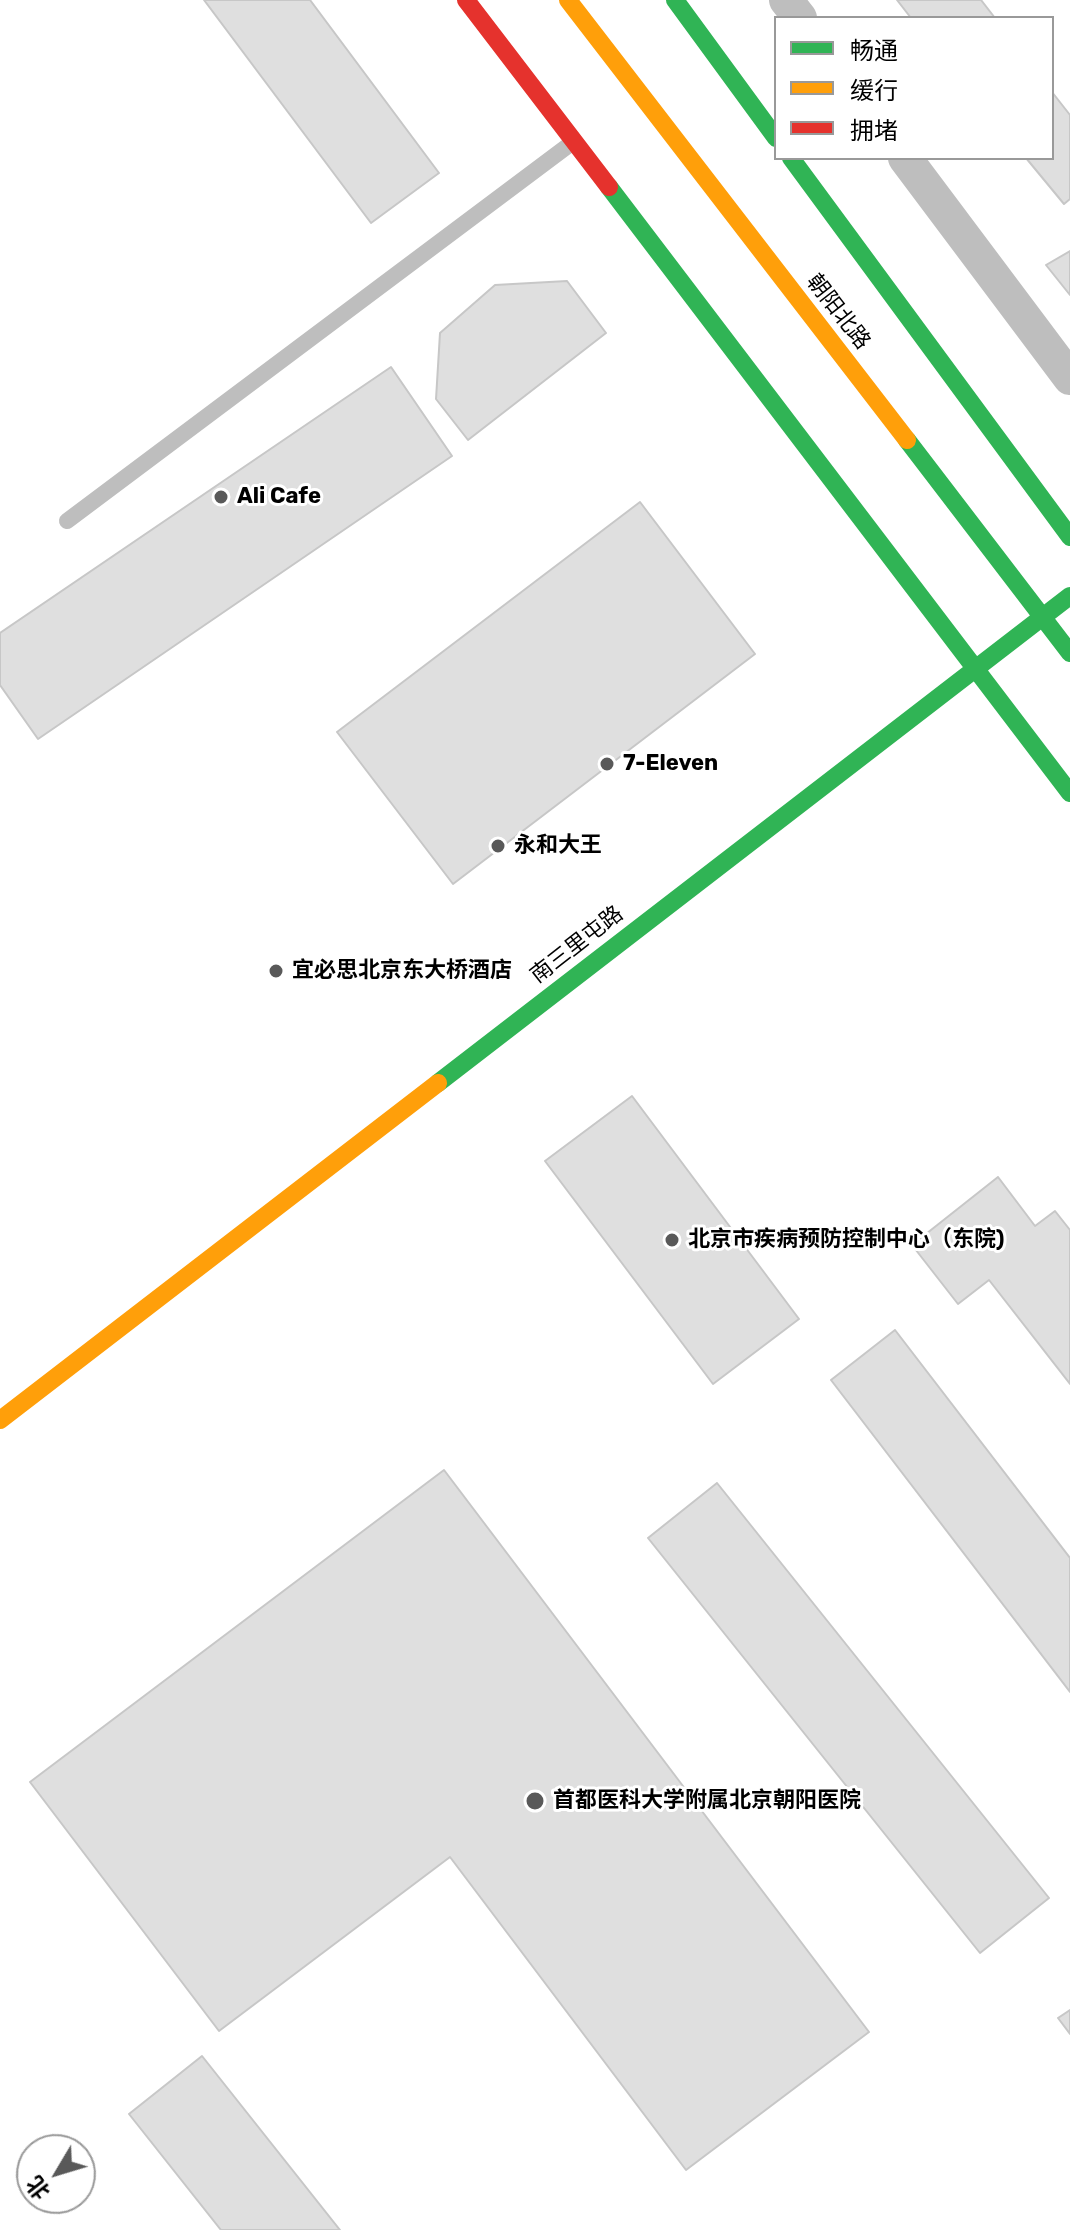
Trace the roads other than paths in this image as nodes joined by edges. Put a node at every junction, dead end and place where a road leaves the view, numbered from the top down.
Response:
1 (466, 0) edge
2 (568, 0) edge
3 (675, 0) edge
4 (786, 0) edge
5 (798, 16) edge
6 (774, 135) edge
7 (574, 141) junction
8 (792, 160) edge
9 (906, 160) edge
10 (1070, 378) edge
11 (67, 521) dead end
12 (1070, 537) edge
13 (1070, 596) edge
14 (1043, 617) junction
15 (1070, 653) edge
16 (976, 668) junction
17 (1070, 793) edge
18 (0, 1420) edge

1 - 7 street
2 - 14 street, 朝阳北路
3 - 6 street
4 - 5 street
7 - 11 lane
7 - 16 street
8 - 12 street
9 - 10 street
13 - 14 street, 南三里屯路
14 - 15 street, 朝阳北路
14 - 16 street, 南三里屯路
16 - 17 street
16 - 18 street, 南三里屯路

